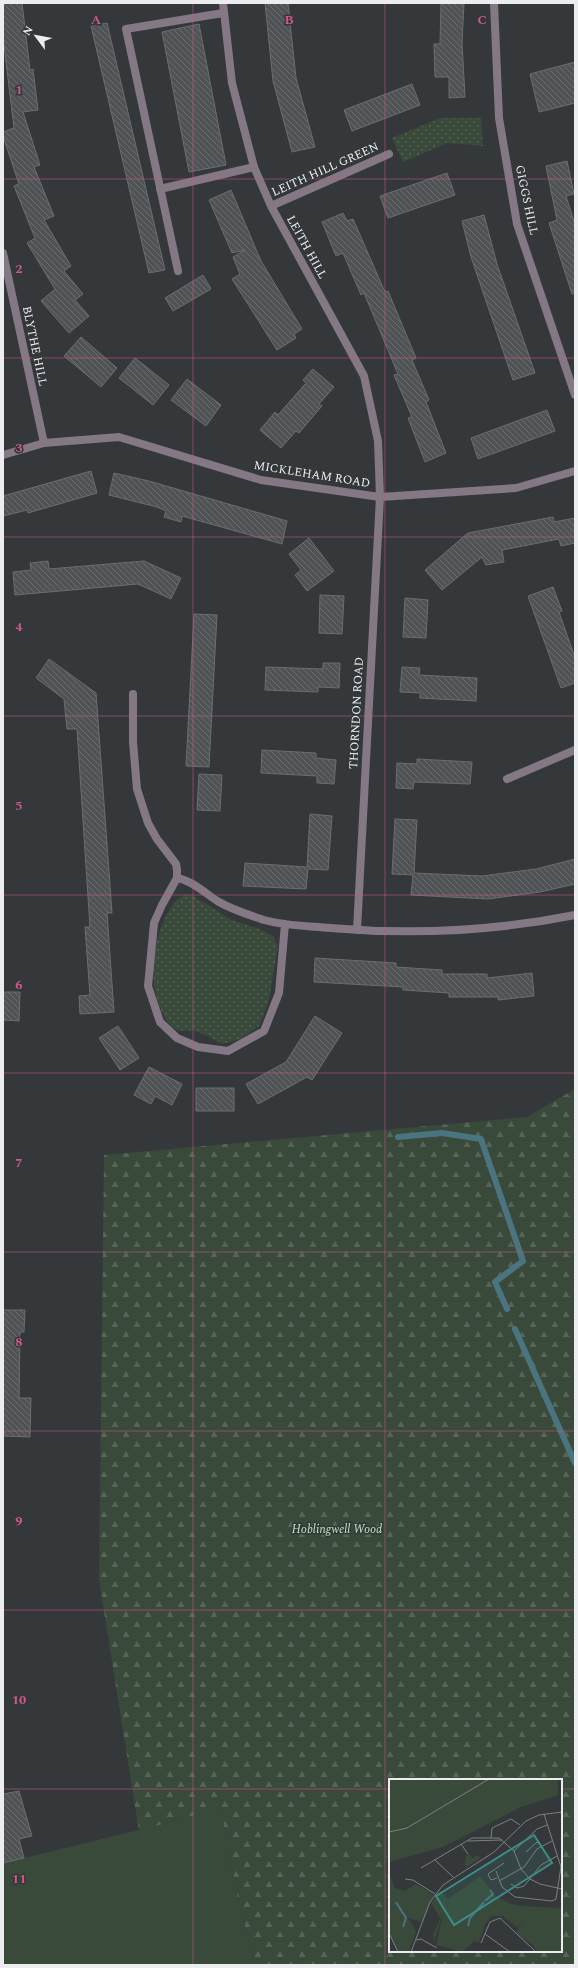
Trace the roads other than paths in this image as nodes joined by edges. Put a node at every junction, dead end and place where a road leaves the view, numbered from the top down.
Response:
1 (223, 3) edge
2 (494, 3) edge
3 (223, 13) junction
4 (389, 154) dead end
5 (254, 166) junction
6 (160, 189) junction
7 (271, 206) junction
8 (3, 253) edge
9 (178, 271) dead end
10 (575, 395) edge
11 (44, 443) junction
12 (3, 455) edge
13 (575, 472) edge
14 (380, 497) junction
15 (133, 694) dead end
16 (575, 750) edge
17 (507, 779) dead end
18 (177, 878) junction
19 (575, 915) edge
20 (285, 924) junction
21 (357, 930) junction

1 - 3 street, LEITH HILL
2 - 10 street, GIGGS HILL
3 - 5 street, LEITH HILL
3 - 6 street
4 - 7 street, LEITH HILL GREEN
5 - 6 street
5 - 7 street, LEITH HILL
6 - 9 street
7 - 14 street, LEITH HILL
8 - 11 street, BLYTHE HILL
11 - 12 street, MICKLEHAM ROAD
11 - 14 street, MICKLEHAM ROAD
13 - 14 street, MICKLEHAM ROAD
14 - 21 street, THORNDON ROAD
15 - 18 street
16 - 17 street
18 - 20 street
18 - 20 street
19 - 21 street
20 - 21 street

